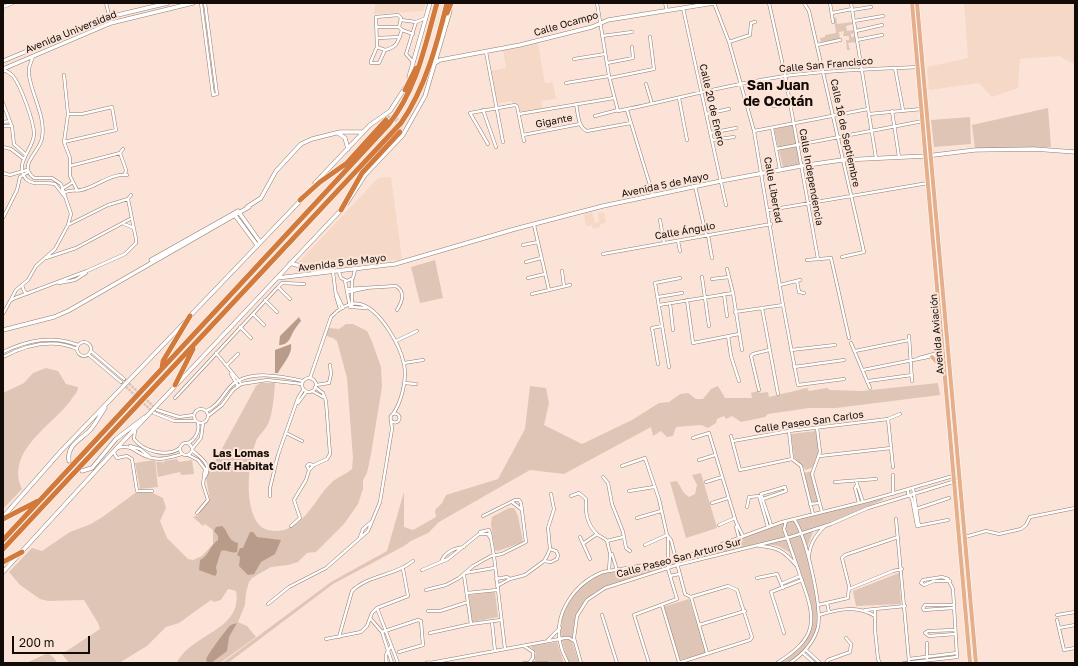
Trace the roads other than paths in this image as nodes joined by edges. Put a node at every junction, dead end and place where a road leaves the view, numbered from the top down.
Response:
1 (13, 3) edge
2 (106, 3) edge
3 (168, 3) edge
4 (193, 3) edge
5 (201, 3) edge
6 (205, 3) edge
7 (430, 3) edge
8 (437, 3) edge
9 (447, 3) edge
10 (452, 3) edge
11 (597, 3) edge
12 (665, 3) edge
13 (714, 3) edge
14 (769, 3) edge
15 (804, 3) edge
16 (830, 3) edge
17 (851, 3) edge
18 (912, 3) edge
19 (917, 3) edge
20 (871, 7) dead end
21 (3, 8) edge
22 (683, 8) junction
23 (852, 9) junction
24 (667, 10) junction
25 (832, 13) junction
26 (883, 16) dead end
27 (110, 17) junction
28 (426, 18) junction
29 (401, 20) junction
30 (854, 21) junction
31 (416, 22) junction
32 (755, 22) dead end
33 (833, 22) dead end
34 (111, 23) junction
35 (600, 23) junction
36 (882, 25) dead end
37 (376, 26) junction
38 (399, 27) junction
39 (441, 27) junction
40 (402, 30) junction
41 (856, 31) junction
42 (632, 32) dead end
43 (413, 34) junction
44 (882, 35) dead end
45 (602, 36) junction
46 (400, 37) junction
47 (650, 37) dead end
48 (377, 38) junction
49 (840, 40) dead end
50 (857, 40) junction
51 (729, 42) junction
52 (817, 45) junction
53 (377, 47) junction
54 (632, 47) dead end
55 (385, 50) junction
56 (486, 51) junction
57 (423, 53) junction
58 (437, 53) junction
59 (605, 54) junction
60 (33, 56) junction
61 (447, 59) junction
62 (574, 59) dead end
63 (3, 61) edge
64 (414, 63) junction
65 (435, 63) junction
66 (607, 63) junction
67 (918, 67) junction
68 (895, 68) junction
69 (3, 69) edge
70 (862, 70) junction
71 (823, 72) junction
72 (64, 75) dead end
73 (785, 76) junction
74 (610, 77) junction
75 (566, 83) dead end
76 (646, 84) dead end
77 (741, 84) junction
78 (404, 90) junction
79 (701, 94) junction
80 (614, 98) junction
81 (679, 98) junction
82 (3, 103) edge
83 (790, 103) junction
84 (576, 104) junction
85 (652, 104) junction
86 (772, 106) dead end
87 (496, 108) junction
88 (729, 109) dead end
89 (868, 109) junction
90 (922, 109) junction
91 (483, 110) junction
92 (627, 110) junction
93 (903, 110) junction
94 (618, 111) junction
95 (892, 111) junction
96 (68, 114) junction
97 (519, 114) junction
98 (706, 114) junction
99 (869, 114) junction
100 (833, 115) junction
101 (595, 116) dead end
102 (386, 120) dead end
103 (10, 121) junction
104 (923, 121) junction
105 (3, 122) edge
106 (631, 123) junction
107 (793, 123) junction
108 (580, 124) junction
109 (3, 126) edge
110 (12, 126) junction
111 (895, 126) junction
112 (736, 128) dead end
113 (772, 128) junction
114 (872, 131) junction
115 (363, 132) junction
116 (400, 132) dead end
117 (754, 132) junction
118 (338, 133) junction
119 (710, 133) junction
120 (523, 135) junction
121 (734, 137) dead end
122 (838, 137) junction
123 (687, 140) dead end
124 (712, 140) junction
125 (524, 141) dead end
126 (64, 142) junction
127 (504, 142) dead end
128 (488, 144) dead end
129 (797, 145) junction
130 (31, 146) junction
131 (3, 147) edge
132 (15, 147) junction
133 (496, 147) dead end
134 (123, 149) dead end
135 (348, 149) junction
136 (776, 149) junction
137 (13, 150) junction
138 (38, 150) junction
139 (1075, 152) edge
140 (120, 153) junction
141 (26, 155) junction
142 (929, 155) junction
143 (899, 157) junction
144 (876, 158) junction
145 (24, 159) junction
146 (842, 160) junction
147 (70, 166) junction
148 (801, 166) junction
149 (780, 170) junction
150 (28, 171) junction
151 (3, 173) edge
152 (762, 173) junction
153 (23, 174) junction
154 (722, 181) junction
155 (73, 182) junction
156 (929, 183) junction
157 (695, 186) junction
158 (61, 189) junction
159 (77, 190) junction
160 (63, 192) junction
161 (131, 195) dead end
162 (653, 196) junction
163 (850, 197) junction
164 (128, 199) junction
165 (300, 200) junction
166 (807, 203) junction
167 (726, 205) dead end
168 (341, 210) junction
169 (769, 210) junction
170 (236, 213) junction
171 (70, 214) junction
172 (3, 218) edge
173 (132, 218) junction
174 (78, 220) junction
175 (660, 220) dead end
176 (123, 224) junction
177 (771, 224) junction
178 (68, 225) junction
179 (534, 225) junction
180 (134, 228) junction
181 (707, 235) junction
182 (678, 241) junction
183 (538, 242) junction
184 (664, 243) junction
185 (259, 244) junction
186 (935, 244) junction
187 (522, 245) dead end
188 (56, 248) junction
189 (680, 251) dead end
190 (61, 254) junction
191 (603, 254) dead end
192 (842, 257) dead end
193 (45, 258) junction
194 (541, 258) junction
195 (712, 258) dead end
196 (818, 259) junction
197 (807, 260) dead end
198 (408, 261) junction
199 (526, 262) dead end
200 (290, 263) junction
201 (727, 269) dead end
202 (355, 270) junction
203 (562, 271) dead end
204 (332, 272) junction
205 (339, 272) junction
206 (545, 274) junction
207 (729, 276) junction
208 (702, 277) dead end
209 (277, 278) junction
210 (528, 278) dead end
211 (680, 278) dead end
212 (352, 279) junction
213 (712, 279) dead end
214 (345, 280) junction
215 (304, 284) dead end
216 (780, 284) junction
217 (22, 285) junction
218 (570, 285) dead end
219 (564, 286) junction
220 (278, 287) junction
221 (347, 290) junction
222 (352, 290) junction
223 (549, 290) junction
224 (682, 293) dead end
225 (733, 293) junction
226 (804, 293) dead end
227 (28, 294) junction
228 (532, 294) dead end
229 (724, 294) junction
230 (658, 297) junction
231 (290, 298) dead end
232 (705, 298) junction
233 (266, 300) junction
234 (687, 300) junction
235 (9, 302) junction
236 (670, 303) junction
237 (659, 305) junction
238 (783, 305) junction
239 (350, 306) junction
240 (342, 308) junction
241 (762, 308) junction
242 (397, 310) dead end
243 (277, 312) dead end
244 (736, 312) junction
245 (3, 314) edge
246 (253, 314) junction
247 (190, 316) junction
248 (727, 316) dead end
249 (264, 325) dead end
250 (662, 326) junction
251 (709, 326) dead end
252 (240, 327) junction
253 (3, 330) edge
254 (673, 330) dead end
255 (417, 331) dead end
256 (739, 334) junction
257 (728, 336) junction
258 (909, 336) dead end
259 (251, 338) dead end
260 (849, 338) dead end
261 (909, 340) junction
262 (396, 341) junction
263 (851, 343) dead end
264 (196, 344) junction
265 (78, 345) junction
266 (835, 345) dead end
267 (77, 349) junction
268 (742, 350) dead end
269 (769, 350) junction
270 (791, 350) junction
271 (91, 351) junction
272 (855, 351) junction
273 (944, 351) junction
274 (3, 352) edge
275 (216, 353) junction
276 (89, 354) junction
277 (238, 354) dead end
278 (932, 356) junction
279 (3, 357) edge
280 (423, 360) dead end
281 (844, 360) dead end
282 (911, 360) junction
283 (404, 363) junction
284 (658, 364) dead end
285 (227, 365) junction
286 (330, 366) dead end
287 (669, 367) dead end
288 (794, 367) junction
289 (162, 369) junction
290 (863, 370) junction
291 (232, 372) junction
292 (944, 373) junction
293 (912, 375) junction
294 (310, 378) junction
295 (844, 379) dead end
296 (239, 381) junction
297 (739, 381) dead end
298 (868, 381) junction
299 (302, 382) junction
300 (404, 382) junction
301 (912, 382) dead end
302 (236, 383) junction
303 (241, 384) junction
304 (416, 384) dead end
305 (175, 385) junction
306 (238, 386) junction
307 (316, 386) junction
308 (870, 388) dead end
309 (759, 390) dead end
310 (305, 391) junction
311 (312, 391) junction
312 (778, 394) dead end
313 (323, 396) junction
314 (175, 398) dead end
315 (107, 404) junction
316 (398, 407) junction
317 (157, 410) tunnel mouth
318 (206, 411) junction
319 (154, 413) tunnel mouth
320 (149, 414) junction
321 (393, 414) junction
322 (900, 414) dead end
323 (194, 415) junction
324 (399, 415) junction
325 (208, 416) junction
326 (888, 420) junction
327 (392, 421) junction
328 (197, 422) junction
329 (397, 422) junction
330 (204, 423) junction
331 (817, 428) junction
332 (136, 429) junction
333 (392, 429) junction
334 (789, 431) junction
335 (286, 434) junction
336 (731, 436) dead end
337 (693, 438) dead end
338 (302, 441) dead end
339 (733, 441) junction
340 (187, 443) junction
341 (128, 446) junction
342 (140, 447) junction
343 (180, 448) junction
344 (891, 448) junction
345 (192, 449) junction
346 (115, 450) junction
347 (182, 454) junction
348 (188, 455) junction
349 (716, 455) junction
350 (820, 456) junction
351 (150, 458) junction
352 (792, 459) junction
353 (699, 460) dead end
354 (69, 462) dead end
355 (204, 464) junction
356 (622, 466) dead end
357 (893, 467) dead end
358 (82, 471) dead end
359 (893, 475) dead end
360 (953, 476) junction
361 (603, 477) dead end
362 (722, 477) junction
363 (876, 478) dead end
364 (959, 480) junction
365 (856, 481) junction
366 (936, 481) junction
367 (706, 482) dead end
368 (835, 482) dead end
369 (953, 482) junction
370 (654, 487) junction
371 (938, 487) junction
372 (913, 488) junction
373 (908, 490) junction
374 (152, 491) dead end
375 (630, 491) dead end
376 (550, 494) dead end
377 (893, 494) junction
378 (914, 494) junction
379 (910, 495) junction
380 (270, 496) dead end
381 (571, 496) dead end
382 (884, 496) junction
383 (728, 498) junction
384 (949, 498) dead end
385 (763, 499) junction
386 (41, 500) junction
387 (861, 502) junction
388 (712, 503) dead end
389 (819, 503) junction
390 (883, 503) junction
391 (810, 504) junction
392 (747, 507) dead end
393 (1075, 508) edge
394 (915, 509) junction
395 (662, 511) junction
396 (822, 512) junction
397 (197, 513) dead end
398 (813, 514) junction
399 (483, 516) dead end
400 (3, 518) edge
401 (637, 518) dead end
402 (735, 518) junction
403 (794, 519) junction
404 (896, 519) dead end
405 (786, 520) junction
406 (948, 520) dead end
407 (371, 522) junction
408 (718, 525) dead end
409 (738, 525) junction
410 (291, 526) dead end
411 (770, 526) junction
412 (825, 526) junction
413 (479, 534) junction
414 (597, 534) junction
415 (802, 534) junction
416 (668, 536) junction
417 (743, 536) junction
418 (360, 537) junction
419 (580, 537) dead end
420 (623, 537) junction
421 (898, 537) junction
422 (965, 537) junction
423 (739, 538) junction
424 (787, 538) junction
425 (491, 539) junction
426 (3, 540) edge
427 (607, 541) junction
428 (584, 543) junction
429 (645, 545) dead end
430 (757, 546) junction
431 (464, 547) junction
432 (3, 549) edge
433 (550, 549) junction
434 (630, 551) dead end
435 (22, 552) junction
436 (611, 555) junction
437 (494, 556) junction
438 (808, 558) junction
439 (590, 559) dead end
440 (675, 560) junction
441 (413, 561) dead end
442 (544, 561) junction
443 (668, 561) junction
444 (3, 562) edge
445 (441, 562) junction
446 (615, 564) junction
447 (611, 565) junction
448 (677, 565) junction
449 (797, 566) junction
450 (404, 568) junction
451 (494, 568) junction
452 (668, 569) junction
453 (902, 569) junction
454 (422, 570) dead end
455 (617, 570) junction
456 (3, 572) edge
457 (609, 572) junction
458 (464, 574) junction
459 (679, 574) junction
460 (670, 576) junction
461 (800, 576) junction
462 (459, 578) junction
463 (757, 578) dead end
464 (496, 579) junction
465 (510, 579) junction
466 (802, 580) junction
467 (950, 581) junction
468 (465, 582) junction
469 (781, 584) junction
470 (497, 586) junction
471 (783, 588) junction
472 (849, 589) junction
473 (426, 590) dead end
474 (497, 590) junction
475 (467, 593) junction
476 (691, 597) junction
477 (468, 602) junction
478 (668, 603) junction
479 (810, 603) junction
480 (818, 603) junction
481 (827, 603) junction
482 (268, 604) dead end
483 (662, 605) junction
484 (905, 606) junction
485 (953, 606) junction
486 (377, 608) junction
487 (875, 609) junction
488 (745, 611) junction
489 (862, 611) junction
490 (428, 612) dead end
491 (664, 612) junction
492 (829, 612) junction
493 (1075, 612) edge
494 (372, 613) junction
495 (819, 614) junction
496 (378, 615) junction
497 (602, 615) dead end
498 (1057, 615) dead end
499 (875, 616) junction
500 (369, 618) junction
501 (811, 619) junction
502 (818, 619) junction
503 (501, 620) junction
504 (1057, 620) dead end
505 (492, 622) junction
506 (374, 623) junction
507 (471, 624) junction
508 (699, 625) junction
509 (1075, 625) edge
510 (367, 626) junction
511 (560, 628) junction
512 (1059, 628) junction
513 (955, 630) junction
514 (383, 632) junction
515 (430, 633) dead end
516 (784, 633) dead end
517 (955, 634) junction
518 (338, 637) junction
519 (846, 638) dead end
520 (326, 639) dead end
521 (559, 639) junction
522 (547, 642) junction
523 (575, 643) junction
524 (927, 643) dead end
525 (391, 646) junction
526 (524, 646) junction
527 (1075, 648) edge
528 (388, 650) junction
529 (505, 650) junction
530 (495, 651) junction
531 (399, 652) dead end
532 (804, 652) junction
533 (707, 653) junction
534 (957, 655) junction
535 (927, 658) junction
536 (909, 660) junction
537 (920, 660) junction
538 (925, 661) junction
539 (443, 662) edge
540 (678, 662) edge
541 (780, 662) edge
542 (386, 663) edge
543 (392, 663) edge
544 (398, 663) edge
545 (428, 663) edge
546 (524, 663) edge
547 (529, 663) edge
548 (547, 663) edge
549 (568, 663) edge
550 (581, 663) edge
551 (617, 663) edge
552 (649, 663) edge
553 (790, 663) edge
554 (814, 663) edge
555 (820, 663) edge
556 (826, 663) edge
557 (880, 663) edge
558 (904, 663) edge
559 (970, 663) edge
560 (976, 663) edge

1 - 21 street
2 - 27 street
3 - 27 main road, Avenida Universidad
4 - 34 main road, Avenida Universidad
5 - 6 street
7 - 28 main road
8 - 57 highway
9 - 39 highway
10 - 39 highway
10 - 58 main road
11 - 35 street
12 - 24 street
13 - 22 main road, Calle Ocampo
13 - 51 street, Calle Libertad
14 - 73 street, Calle Independencia
15 - 52 street, Calle 16 de Septiembre
16 - 25 street
17 - 23 street
18 - 67 main road, Avenida Aviación
19 - 142 main road, Avenida Aviación
20 - 23 street
22 - 24 main road, Calle Ocampo
22 - 79 street, Calle 20 de Enero
23 - 25 street
23 - 30 street
24 - 35 main road, Calle Ocampo
25 - 33 street
26 - 30 street
27 - 34 street
27 - 63 main road, Avenida Universidad
28 - 31 street
28 - 64 main road
29 - 31 street
29 - 37 street
29 - 38 street
30 - 41 street
31 - 43 street
32 - 51 street
34 - 60 main road, Avenida Universidad
35 - 45 street
35 - 56 main road, Calle Ocampo
36 - 41 street
37 - 38 street
37 - 48 street
38 - 40 street
39 - 264 highway
40 - 43 street
40 - 46 street
41 - 50 street
42 - 45 street
43 - 64 street
44 - 50 street
45 - 59 street
46 - 48 street
46 - 55 street
47 - 74 street
48 - 53 street
49 - 52 street
50 - 70 street
51 - 77 street, Calle Libertad
52 - 71 street, Calle 16 de Septiembre
53 - 55 street
53 - 55 street
54 - 66 street
56 - 61 main road, Calle Ocampo
56 - 87 street
57 - 78 highway
57 - 289 highway
58 - 61 main road
58 - 65 main road
59 - 62 street
59 - 66 street
60 - 69 main road, Avenida Universidad
60 - 138 street
61 - 65 main road, Calle Ocampo
64 - 78 main road
65 - 168 main road
66 - 74 street
67 - 68 street, Calle San Francisco
67 - 90 main road, Avenida Aviación
68 - 70 street, Calle San Francisco
68 - 93 street
69 - 130 street
70 - 71 street, Calle San Francisco
70 - 89 street
71 - 73 street, Calle San Francisco
71 - 100 street, Calle 16 de Septiembre
72 - 96 street
73 - 77 street, Calle San Francisco
73 - 83 street, Calle Independencia
74 - 75 street
74 - 80 street
76 - 85 street
77 - 79 street, Calle San Francisco
77 - 117 street, Calle Libertad
78 - 115 main road
79 - 81 street, Calle San Francisco
79 - 98 street, Calle 20 de Enero
80 - 84 street
80 - 94 street
81 - 85 street, Calle San Francisco
81 - 123 street
82 - 103 street
83 - 86 street
83 - 107 street, Calle Independencia
84 - 97 street
84 - 108 street
85 - 92 street, Calle San Francisco
87 - 91 street
87 - 97 street
87 - 127 street
88 - 98 street
89 - 99 street
89 - 100 street
90 - 93 street
90 - 104 main road, Avenida Aviación
91 - 128 street
91 - 133 street
92 - 94 street, Calle San Francisco
92 - 106 street
93 - 95 street
94 - 101 street, Calle San Francisco
95 - 99 street
95 - 111 street
96 - 126 street
96 - 126 street
97 - 120 street
98 - 119 street, Calle 20 de Enero
99 - 114 street
100 - 107 street
100 - 122 street, Calle 16 de Septiembre
102 - 165 highway
103 - 105 street
103 - 110 street
104 - 111 street
104 - 142 main road, Avenida Aviación
106 - 108 street, Gigante
106 - 162 street
107 - 113 street
107 - 129 street, Calle Independencia
108 - 120 street, Gigante
109 - 110 street
110 - 132 street
111 - 114 street
111 - 143 street
112 - 119 street
113 - 117 street
113 - 136 street
114 - 122 street
114 - 144 street
115 - 118 main road
115 - 135 main road
116 - 168 highway
117 - 152 street, Calle Libertad
118 - 135 main road
118 - 170 main road
119 - 124 street, Calle 20 de Enero
120 - 125 street
121 - 124 street
122 - 129 street
122 - 146 street, Calle 16 de Septiembre
124 - 154 street, Calle 20 de Enero
126 - 147 street
129 - 136 street
129 - 148 street, Calle Independencia
130 - 138 street
130 - 141 street
131 - 137 street
132 - 137 street
132 - 141 street
134 - 140 street
135 - 165 main road
136 - 149 street
137 - 145 street
138 - 150 street
139 - 142 main road, Avenida 5 de Mayo
140 - 147 street
140 - 159 street
141 - 145 street
142 - 143 main road, Avenida 5 de Mayo
142 - 156 main road, Avenida Aviación
142 - 186 main road, Avenida Aviación
143 - 144 main road, Avenida 5 de Mayo
144 - 146 main road, Avenida 5 de Mayo
145 - 153 street
146 - 148 main road, Avenida 5 de Mayo
146 - 163 street, Calle 16 de Septiembre
147 - 155 street
148 - 149 main road, Avenida 5 de Mayo
148 - 166 street, Calle Independencia
149 - 152 main road, Avenida 5 de Mayo
150 - 153 street
150 - 158 street
151 - 153 street
152 - 154 main road, Avenida 5 de Mayo
152 - 169 street, Calle Libertad
153 - 158 street
153 - 172 street
154 - 157 main road, Avenida 5 de Mayo
154 - 167 street, Calle 20 de Enero
155 - 158 street
155 - 159 street
156 - 163 street
156 - 186 main road, Avenida Aviación
157 - 162 main road, Avenida 5 de Mayo
157 - 181 street
158 - 160 street
159 - 160 street
160 - 171 street
161 - 164 street
162 - 179 main road, Avenida 5 de Mayo
163 - 166 street
163 - 192 street, Calle 16 de Septiembre
164 - 173 street
164 - 174 street
165 - 185 main road
166 - 169 street
166 - 196 street, Calle Independencia
168 - 200 main road
169 - 177 street, Calle Libertad
170 - 185 main road
170 - 253 main road
171 - 174 street
171 - 178 street
173 - 176 street
173 - 180 street
174 - 178 street
175 - 184 street
176 - 180 street
176 - 190 street
177 - 181 street, Calle Ángulo
177 - 216 street, Calle Libertad
178 - 188 street
179 - 183 street
179 - 198 main road, Avenida 5 de Mayo
180 - 227 street
181 - 182 street, Calle Ángulo
181 - 195 street
182 - 184 street, Calle Ángulo
182 - 189 street
183 - 187 street
183 - 194 street
184 - 191 street, Calle Ángulo
185 - 247 main road
186 - 273 main road, Avenida Aviación
188 - 190 street
188 - 193 street
190 - 193 street
193 - 217 street
194 - 199 street
194 - 206 street
196 - 197 street
196 - 260 street
198 - 200 main road, Avenida 5 de Mayo
198 - 202 main road, Avenida 5 de Mayo
200 - 209 main road
201 - 207 street
202 - 205 main road, Avenida 5 de Mayo
202 - 212 street
203 - 219 street
204 - 205 main road, Avenida 5 de Mayo
204 - 209 main road, Avenida 5 de Mayo
204 - 240 street
205 - 214 street
206 - 210 street
206 - 223 street
207 - 213 street
207 - 225 street
208 - 232 street
209 - 305 main road
211 - 230 street
212 - 214 street
212 - 222 street
214 - 221 street
215 - 220 street
216 - 226 street
216 - 238 street, Calle Libertad
217 - 227 street
217 - 235 street
218 - 219 street
219 - 223 street
220 - 231 street
220 - 233 street
221 - 222 street
221 - 239 street
222 - 239 street
222 - 242 street
223 - 228 street
224 - 230 street
225 - 229 street
225 - 244 street
227 - 235 street
229 - 232 street
229 - 248 street
230 - 237 street
232 - 234 street
232 - 251 street
233 - 243 street
233 - 246 street
234 - 236 street
234 - 257 street
235 - 245 street
236 - 237 street
236 - 254 street
237 - 250 street
238 - 241 street
238 - 270 street, Calle Libertad
239 - 240 street
239 - 262 street
240 - 294 street
241 - 244 street
241 - 269 street
244 - 256 street
246 - 249 street
246 - 252 street
247 - 289 highway
247 - 315 main road
250 - 284 street
250 - 287 street
252 - 259 street
252 - 275 street
255 - 262 street
256 - 257 street
256 - 268 street
257 - 297 street
258 - 261 street
261 - 272 street
261 - 282 street
262 - 283 street
263 - 272 street
264 - 305 highway
264 - 432 highway
265 - 267 street
265 - 271 street
265 - 274 street
266 - 270 street
267 - 276 street
267 - 279 street
269 - 309 street
269 - 312 street
270 - 288 street, Calle Libertad
271 - 276 street
271 - 276 street
272 - 290 street
273 - 278 street
273 - 292 main road, Avenida Aviación
273 - 364 main road, Avenida Aviación
275 - 285 street
275 - 314 street
277 - 285 street
278 - 282 street
278 - 292 main road
280 - 283 street
281 - 288 street
282 - 290 street
282 - 293 street
283 - 300 street
285 - 291 street
286 - 307 street
288 - 295 street, Calle Libertad
289 - 386 highway
290 - 298 street
291 - 296 street
291 - 302 street
292 - 360 main road, Avenida Aviación
293 - 298 street
293 - 301 street
294 - 299 street
294 - 307 street
296 - 299 street
296 - 302 street
296 - 303 street
298 - 308 street
299 - 303 street
299 - 310 street
300 - 304 street
300 - 316 street
302 - 306 street
302 - 318 street
303 - 306 street
305 - 320 main road
306 - 325 street
307 - 311 street
307 - 313 street
310 - 311 street
310 - 335 street
311 - 313 street
313 - 410 street
315 - 354 main road
315 - 400 main road
316 - 321 street
316 - 324 street
317 - 323 street
318 - 323 street
318 - 325 street
319 - 328 street
320 - 332 main road
320 - 358 main road
321 - 324 street
321 - 327 street
322 - 326 street, Calle Paseo San Carlos
323 - 328 street
324 - 329 street
325 - 330 street
326 - 331 street, Calle Paseo San Carlos
326 - 344 street
327 - 329 street
327 - 333 street
328 - 330 street
328 - 340 street
329 - 333 street
330 - 345 street
331 - 334 street, Calle Paseo San Carlos
331 - 350 street
332 - 342 street
332 - 346 main road
333 - 407 street
334 - 339 street, Calle Paseo San Carlos
334 - 352 street
335 - 338 street
335 - 380 street
336 - 339 street
337 - 349 street
339 - 352 street
340 - 343 street
340 - 345 street
341 - 342 street
341 - 346 street
341 - 351 street
342 - 343 street
342 - 351 street
343 - 347 street
344 - 350 street
344 - 357 street
345 - 348 street
345 - 355 street
346 - 374 street
346 - 435 main road
347 - 348 street
347 - 351 street
348 - 355 street
349 - 353 street
349 - 362 street
350 - 389 street
352 - 391 street
355 - 397 street
356 - 370 street
359 - 377 street
360 - 366 street, Calle Paseo San Arturo Sur
360 - 369 main road, Avenida Aviación
361 - 420 street
362 - 367 street
362 - 383 street
363 - 365 street
364 - 369 street, Calle Paseo San Arturo Sur
364 - 422 main road, Avenida Aviación
365 - 368 street
365 - 387 street
366 - 371 street
366 - 372 street, Calle Paseo San Arturo Sur
369 - 371 street, Calle Paseo San Arturo Sur
369 - 559 main road, Avenida Aviación
370 - 375 street
370 - 395 street
371 - 378 street, Calle Paseo San Arturo Sur
372 - 373 street, Calle Paseo San Arturo Sur
372 - 378 street
373 - 377 street, Calle Paseo San Arturo Sur
373 - 379 street
376 - 433 street
377 - 382 street, Calle Paseo San Arturo Sur
378 - 379 street, Calle Paseo San Arturo Sur
378 - 394 street
379 - 390 street, Calle Paseo San Arturo Sur
379 - 394 street
381 - 414 street
382 - 387 street, Calle Paseo San Arturo Sur
382 - 390 street
383 - 388 street
383 - 402 street
384 - 394 street
385 - 385 street
385 - 411 street
386 - 400 highway
386 - 426 highway
387 - 396 street, Calle Paseo San Arturo Sur
389 - 391 street
389 - 396 street
390 - 412 street, Calle Paseo San Arturo Sur
391 - 398 street
392 - 411 street
393 - 422 street
394 - 406 street
395 - 401 street
395 - 416 street
396 - 398 street, Calle Paseo San Arturo Sur
398 - 403 street, Calle Paseo San Arturo Sur
399 - 437 street
402 - 408 street
402 - 409 street
403 - 405 street, Calle Paseo San Arturo Sur
403 - 415 street
404 - 421 street
405 - 411 street, Calle Paseo San Arturo Sur
405 - 424 street
407 - 418 street
407 - 418 street
409 - 417 street
409 - 423 street
411 - 417 street, Calle Paseo San Arturo Sur
412 - 415 street, Calle Paseo San Arturo Sur
412 - 438 street
413 - 425 street
413 - 425 street
413 - 431 street
414 - 427 street
414 - 428 street
415 - 424 street, Calle Paseo San Arturo Sur
415 - 438 street
416 - 429 street
416 - 440 street
416 - 443 street
417 - 423 street, Calle Paseo San Arturo Sur
418 - 482 street
419 - 428 street
420 - 427 street
420 - 434 street
421 - 453 street
421 - 472 street
422 - 560 main road, Avenida Aviación
423 - 440 street, Calle Paseo San Arturo Sur
424 - 430 street, Calle Paseo San Arturo Sur
424 - 449 street
425 - 437 street
427 - 436 street
428 - 439 street
430 - 448 street, Calle Paseo San Arturo Sur
430 - 449 street
431 - 445 street
431 - 445 street
433 - 442 street
433 - 442 street
435 - 444 highway
435 - 456 main road
436 - 446 street
436 - 447 street
437 - 451 street
437 - 458 street
438 - 480 street
440 - 443 street, Calle Paseo San Arturo Sur
440 - 448 street
441 - 450 street
442 - 465 street
443 - 452 street
443 - 455 street, Calle Paseo San Arturo Sur
445 - 454 street
446 - 447 street
446 - 455 street
447 - 457 street
448 - 452 street, Calle Paseo San Arturo Sur
448 - 459 street
449 - 461 street
450 - 486 street
450 - 518 street
451 - 458 street
451 - 464 street
452 - 460 street
452 - 523 street, Calle Paseo San Arturo Sur
453 - 472 street
453 - 484 street
455 - 457 street, Calle Paseo San Arturo Sur
457 - 511 street, Calle Paseo San Arturo Sur
458 - 462 street
458 - 468 street
459 - 460 street
459 - 476 street
460 - 478 street
461 - 466 street
461 - 469 street
462 - 468 street
462 - 473 street
463 - 469 street
464 - 465 street
464 - 470 street
465 - 470 street
466 - 471 street
466 - 479 street
467 - 467 street
467 - 485 street
468 - 475 street
469 - 471 street
470 - 474 street
471 - 516 street
472 - 481 street
474 - 475 street
474 - 503 street
475 - 477 street
476 - 488 street
476 - 508 street
477 - 490 street
477 - 507 street
478 - 483 street
478 - 491 street
479 - 480 street
479 - 501 street
480 - 481 street
480 - 495 street
481 - 492 street
483 - 491 street
483 - 552 street
484 - 487 street
484 - 536 street
485 - 485 street
485 - 513 street
486 - 494 street
486 - 496 street
487 - 489 street
487 - 499 street
488 - 508 street
488 - 533 street
489 - 492 street
489 - 499 street
491 - 540 street
492 - 495 street
493 - 498 street
494 - 496 street
494 - 500 street
495 - 502 street
496 - 514 street
497 - 551 street
499 - 557 street
500 - 506 street
500 - 510 street
501 - 502 street
501 - 541 street
502 - 532 street
503 - 505 street
503 - 529 street
504 - 512 street
505 - 507 street
505 - 530 street
506 - 510 street
506 - 514 street
507 - 515 street
508 - 533 street
509 - 512 street
510 - 518 street
511 - 521 street, Calle Paseo San Arturo Sur
511 - 522 street
512 - 527 street
513 - 517 street
513 - 517 street
514 - 525 street
514 - 528 street
514 - 531 street
517 - 534 street
518 - 520 street
519 - 556 street
521 - 522 street
521 - 523 street
521 - 549 street
522 - 526 street
523 - 550 street
524 - 535 street
525 - 528 street
525 - 544 street
526 - 529 street
526 - 547 street
528 - 542 street
528 - 543 street
529 - 530 street
530 - 539 street
532 - 553 street
532 - 554 street
532 - 555 street
533 - 540 street
534 - 535 street
534 - 538 street
535 - 537 street
535 - 538 street
536 - 537 street
536 - 558 street
537 - 538 street
539 - 545 street
546 - 547 street
547 - 548 street

